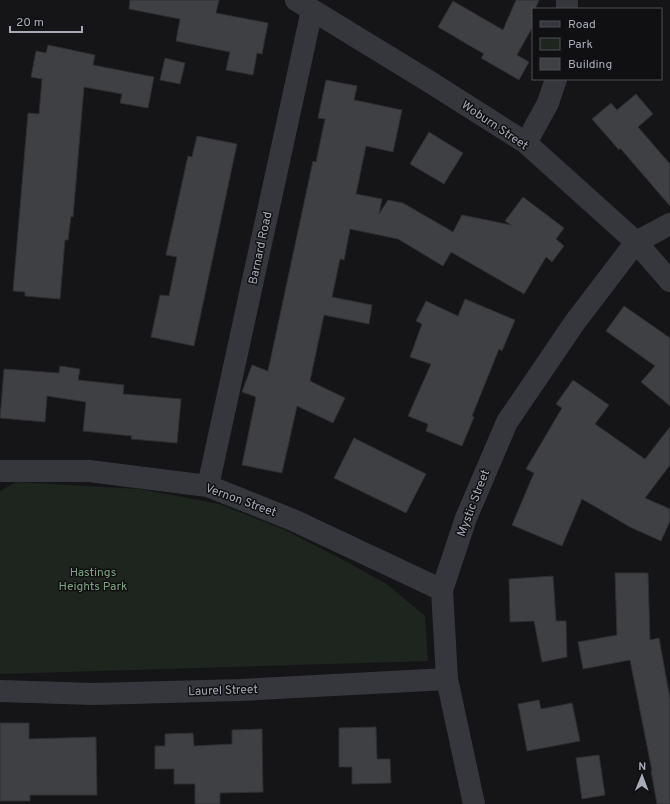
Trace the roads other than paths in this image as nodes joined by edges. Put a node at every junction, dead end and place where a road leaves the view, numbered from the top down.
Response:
1 (304, 5) edge
2 (556, 80) edge
3 (526, 143) junction
4 (670, 224) edge
5 (636, 242) junction
6 (670, 281) edge
7 (0, 471) edge
8 (208, 486) junction
9 (442, 590) junction
10 (447, 679) junction
11 (0, 691) edge
12 (474, 804) edge

1 - 3 street, Woburn Street
1 - 8 street, Barnard Road
2 - 3 street
3 - 5 street, Woburn Street
4 - 5 street
5 - 6 street, Woburn Street
5 - 9 street, Mystic Street
7 - 8 street, Vernon Street
8 - 9 street, Vernon Street
9 - 10 street, Mystic Street
10 - 11 street, Laurel Street
10 - 12 street, Mystic Street

